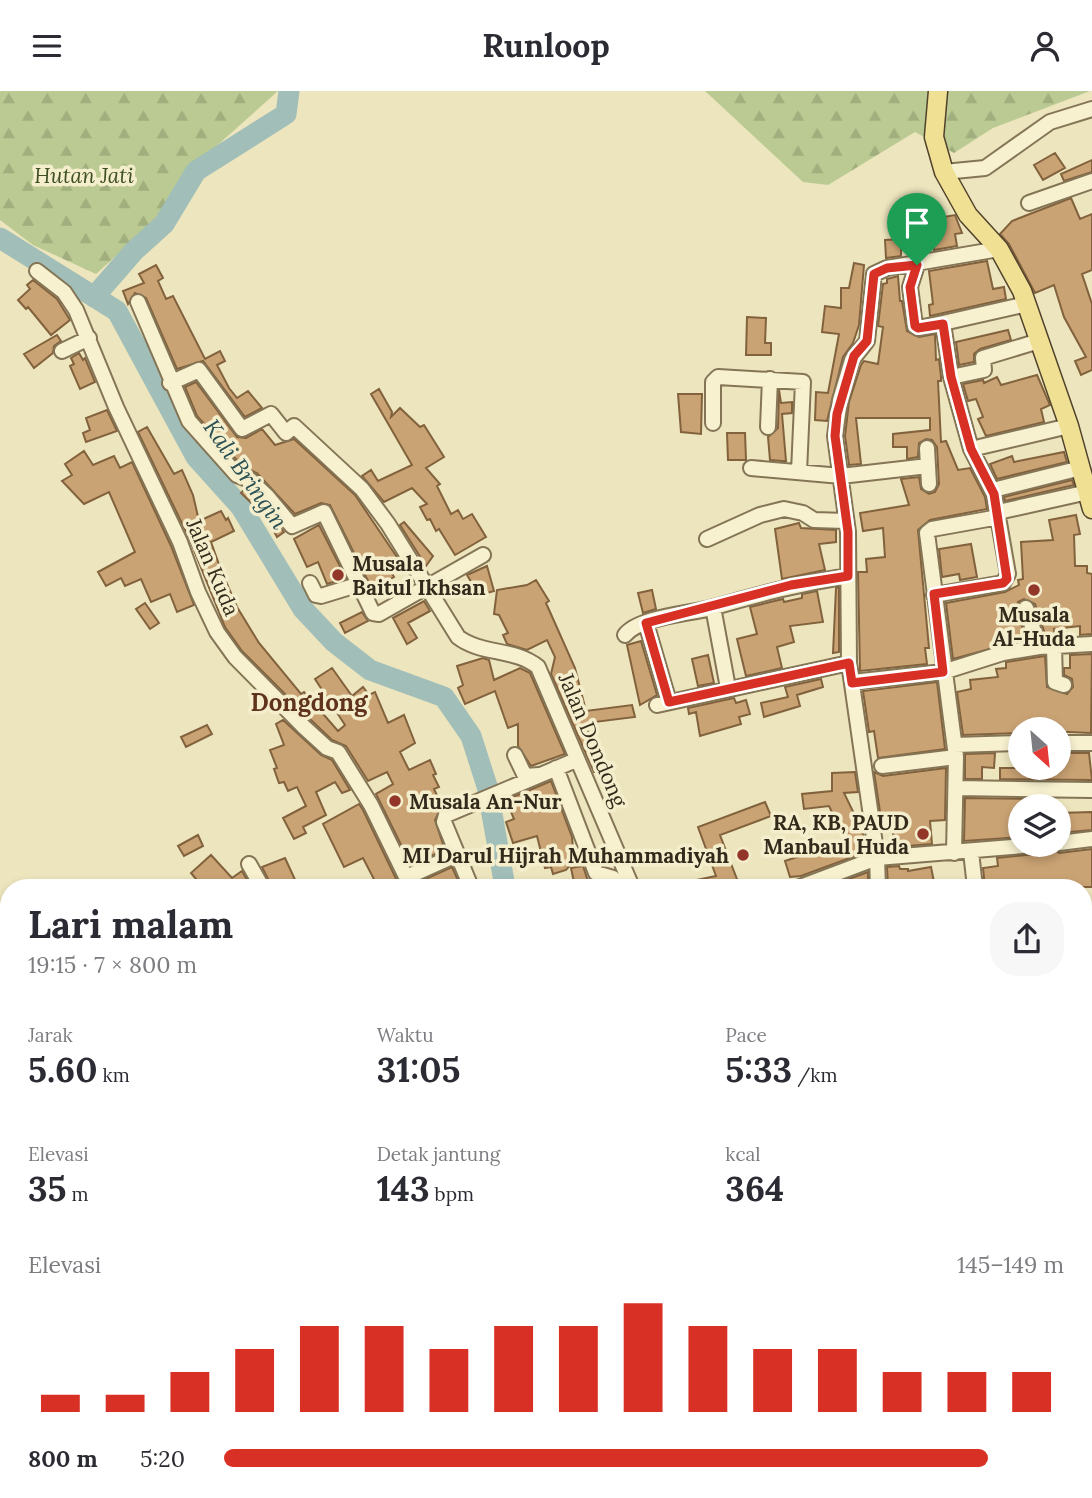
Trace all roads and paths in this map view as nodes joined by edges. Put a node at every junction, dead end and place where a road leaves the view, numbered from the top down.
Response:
1 (938, 91) edge
2 (1092, 109) edge
3 (944, 172) junction
4 (1092, 181) edge
5 (1029, 202) dead end
6 (999, 249) junction
7 (917, 265) junction
8 (37, 271) dead end
9 (138, 302) dead end
10 (1027, 304) junction
11 (943, 324) junction
12 (89, 338) junction
13 (1040, 341) junction
14 (62, 351) dead end
15 (951, 377) junction
16 (770, 379) junction
17 (170, 383) junction
18 (713, 423) dead end
19 (768, 426) dead end
20 (1069, 426) junction
21 (927, 448) dead end
22 (971, 449) junction
23 (928, 465) junction
24 (751, 468) dead end
25 (1081, 468) junction
26 (799, 472) junction
27 (841, 476) junction
28 (929, 484) dead end
29 (993, 490) junction
30 (1090, 500) edge
31 (999, 514) junction
32 (846, 521) junction
33 (708, 539) dead end
34 (483, 555) dead end
35 (848, 576) junction
36 (310, 583) dead end
37 (357, 585) junction
38 (426, 588) junction
39 (934, 594) junction
40 (713, 607) junction
41 (1026, 608) dead end
42 (646, 623) junction
43 (625, 635) dead end
44 (1092, 644) edge
45 (1046, 647) junction
46 (849, 663) junction
47 (943, 672) junction
48 (852, 683) junction
49 (1064, 685) dead end
50 (729, 688) junction
51 (1071, 743) edge
52 (1092, 743) edge
53 (1008, 744) edge
54 (955, 751) junction
55 (515, 755) dead end
56 (576, 760) junction
57 (882, 766) dead end
58 (556, 768) junction
59 (540, 775) junction
60 (956, 788) junction
61 (1092, 790) edge
62 (1092, 839) edge
63 (1071, 842) edge
64 (1008, 848) edge
65 (971, 852) junction
66 (954, 853) junction
67 (456, 855) junction
68 (877, 858) junction
69 (249, 864) dead end
70 (613, 876) edge
71 (257, 879) edge
72 (408, 879) edge
73 (414, 879) edge
74 (467, 879) edge
75 (628, 879) edge
76 (821, 879) edge
77 (878, 879) edge
78 (974, 879) edge
79 (1092, 1221) edge
80 (1092, 1228) edge

1 - 3 main road
2 - 3 street
3 - 6 main road
4 - 5 street
6 - 7 street
6 - 10 main road
7 - 11 street
7 - 27 street
8 - 12 street, Jalan Kuda
9 - 17 street
10 - 11 street
10 - 13 main road
11 - 15 street
12 - 14 street
12 - 72 street, Jalan Kuda
13 - 15 street
13 - 20 main road
15 - 22 street
16 - 18 street
16 - 19 street
16 - 26 street
17 - 37 street
17 - 38 street, Jalan Dondong
20 - 22 street
20 - 25 main road
21 - 23 street
22 - 29 street
23 - 27 street
23 - 28 street
24 - 26 street
25 - 29 street
25 - 30 main road
26 - 27 street
27 - 32 street
29 - 31 street
30 - 31 street
31 - 39 street
31 - 39 street
32 - 33 street
32 - 35 street
34 - 38 street
35 - 40 street
35 - 46 street
36 - 37 street
37 - 38 street
38 - 56 street, Jalan Dondong
39 - 47 street
40 - 42 street
40 - 50 street
41 - 45 street
42 - 43 street
42 - 50 street
44 - 45 street
45 - 47 street
45 - 49 street
46 - 48 street
46 - 50 street
47 - 48 street
47 - 54 street
48 - 68 street
51 - 52 street
53 - 54 street
54 - 57 street
54 - 60 street
55 - 59 street
56 - 58 street
56 - 75 street, Jalan Dondong
58 - 59 street
58 - 70 street
59 - 67 street
60 - 61 street
60 - 66 street
62 - 63 street
64 - 65 street
65 - 66 street
65 - 78 street
66 - 68 street
67 - 73 street
67 - 74 street
68 - 76 street
68 - 77 street
69 - 71 street
79 - 80 street

